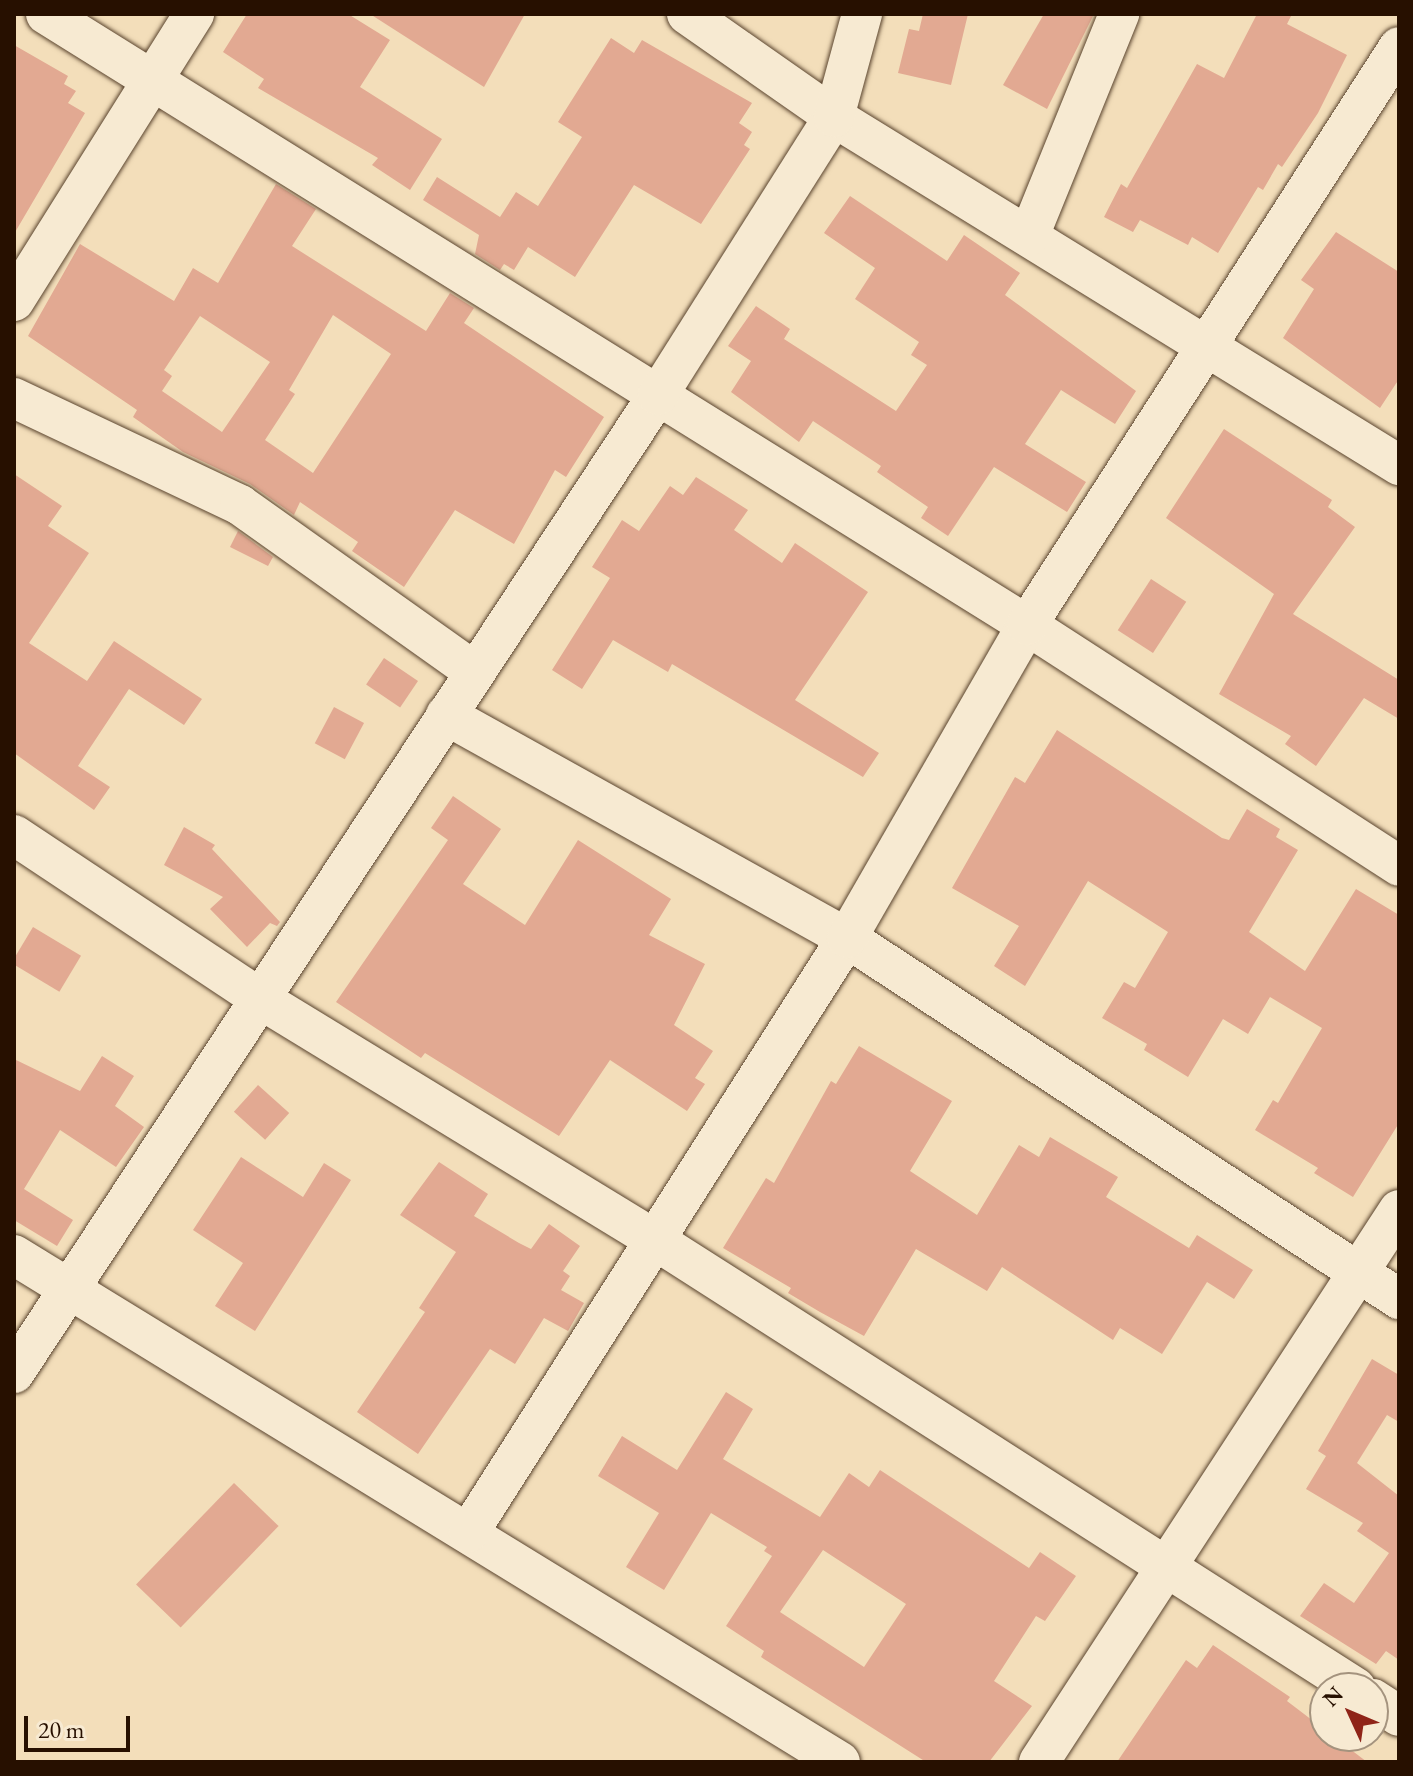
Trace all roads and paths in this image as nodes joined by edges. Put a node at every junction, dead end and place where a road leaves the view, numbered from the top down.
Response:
1 (46, 14) edge
2 (194, 14) edge
3 (687, 14) edge
4 (862, 14) edge
5 (1119, 14) edge
6 (1399, 47) edge
7 (153, 81) junction
8 (834, 117) junction
9 (1029, 236) junction
10 (14, 301) edge
11 (1205, 345) junction
12 (658, 395) junction
13 (14, 398) edge
14 (1399, 465) edge
15 (1027, 625) junction
16 (475, 672) junction
17 (446, 715) junction
18 (14, 835) edge
19 (1399, 866) edge
20 (847, 938) junction
21 (262, 1000) junction
22 (1399, 1210) edge
23 (658, 1242) junction
24 (14, 1255) edge
25 (1358, 1273) junction
26 (67, 1290) junction
27 (1399, 1299) edge
28 (14, 1373) edge
29 (469, 1532) junction
30 (1169, 1569) junction
31 (1331, 1672) edge
32 (840, 1762) edge
33 (1039, 1762) edge

1 - 7 street
2 - 7 street
3 - 8 street
4 - 8 street
5 - 9 street
6 - 11 street
7 - 10 street
7 - 12 street
8 - 9 street
8 - 12 street
9 - 11 street
11 - 14 street
11 - 15 street
12 - 15 street
12 - 16 street
13 - 16 street
15 - 19 street
15 - 20 street
16 - 17 street
17 - 20 street
17 - 21 street
18 - 21 street
20 - 23 street
20 - 25 street
21 - 23 street
21 - 26 street
22 - 25 street
23 - 29 street
23 - 30 street
24 - 26 street
25 - 27 street
25 - 30 street
26 - 28 street
26 - 29 street
29 - 32 street
30 - 31 street
30 - 33 street

